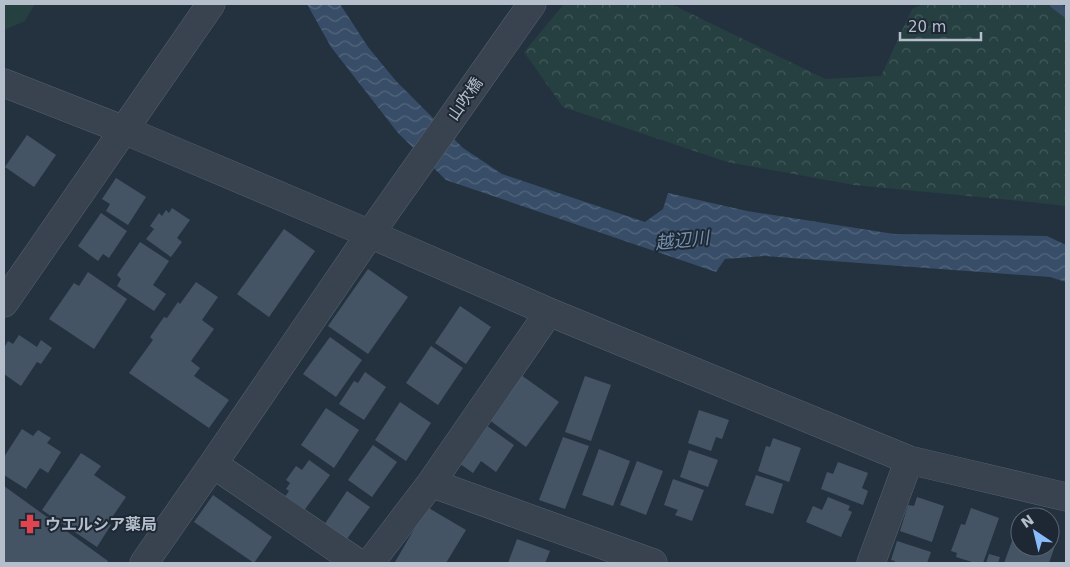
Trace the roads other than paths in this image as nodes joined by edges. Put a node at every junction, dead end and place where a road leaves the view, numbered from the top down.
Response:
1 (211, 4) edge
2 (532, 4) edge
3 (4, 83) edge
4 (124, 130) junction
5 (370, 234) junction
6 (4, 303) edge
7 (549, 312) junction
8 (909, 460) junction
9 (213, 464) junction
10 (431, 483) junction
11 (1066, 497) edge
12 (144, 563) edge
13 (358, 563) edge
14 (370, 563) edge
15 (653, 563) edge
16 (871, 563) edge

1 - 4 street
2 - 5 street, 山吹橋
3 - 4 street
4 - 5 street
4 - 6 street
5 - 7 street
5 - 9 street, 山吹橋
7 - 8 street
7 - 10 street
8 - 11 street
8 - 16 street
9 - 12 street, 山吹橋
9 - 13 street
10 - 14 street
10 - 15 street

